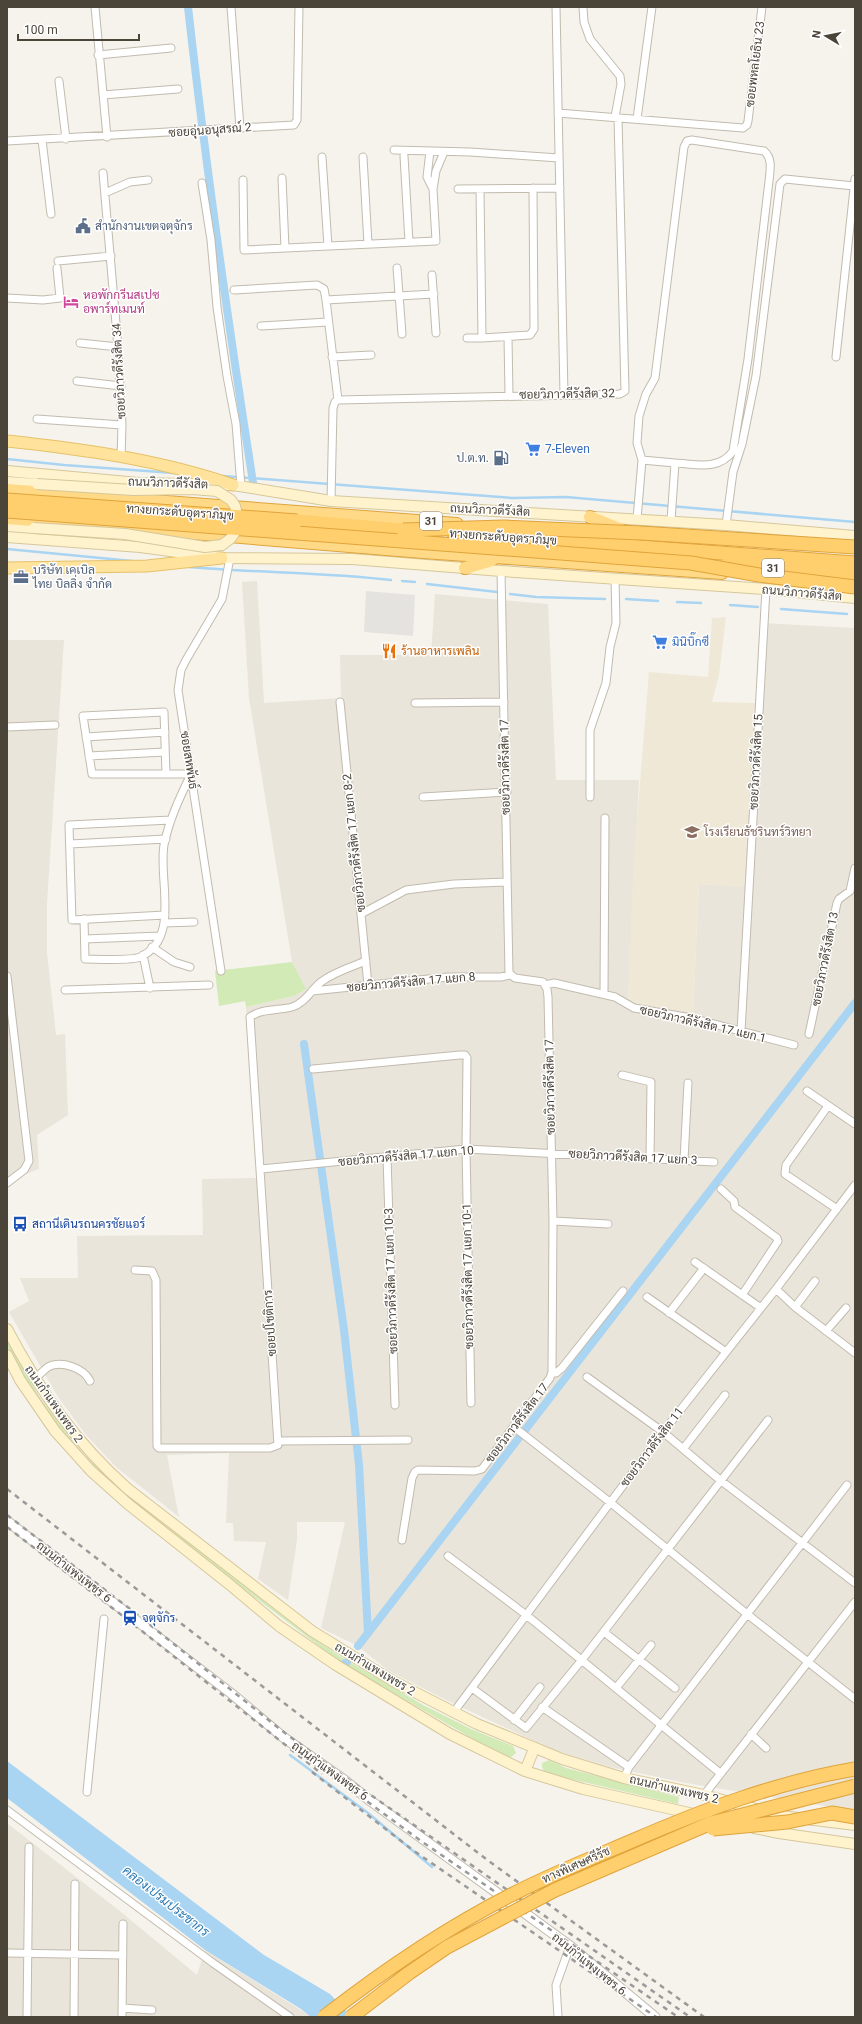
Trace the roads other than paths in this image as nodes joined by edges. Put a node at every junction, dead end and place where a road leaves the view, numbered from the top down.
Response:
1 (95, 7) edge
2 (231, 7) edge
3 (299, 7) edge
4 (556, 7) edge
5 (583, 7) edge
6 (652, 7) edge
7 (762, 7) edge
8 (171, 48) dead end
9 (98, 55) junction
10 (59, 81) dead end
11 (178, 89) dead end
12 (103, 95) junction
13 (558, 113) junction
14 (616, 117) junction
15 (637, 119) junction
16 (240, 128) junction
17 (107, 136) junction
18 (66, 139) junction
19 (42, 140) junction
20 (7, 141) edge
21 (394, 150) dead end
22 (430, 151) junction
23 (444, 152) junction
24 (404, 156) dead end
25 (322, 157) dead end
26 (363, 157) dead end
27 (559, 158) junction
28 (102, 173) dead end
29 (282, 178) dead end
30 (148, 180) dead end
31 (243, 180) dead end
32 (202, 183) dead end
33 (855, 183) edge
34 (533, 188) junction
35 (560, 188) junction
36 (433, 189) junction
37 (458, 189) dead end
38 (480, 189) junction
39 (104, 193) junction
40 (51, 214) dead end
41 (409, 242) junction
42 (368, 244) junction
43 (328, 246) junction
44 (285, 248) junction
45 (111, 256) junction
46 (398, 268) dead end
47 (432, 275) dead end
48 (234, 290) dead end
49 (434, 294) junction
50 (399, 297) junction
51 (7, 298) edge
52 (326, 300) junction
53 (328, 322) junction
54 (261, 326) dead end
55 (436, 333) dead end
56 (402, 334) dead end
57 (467, 338) dead end
58 (482, 338) junction
59 (508, 338) junction
60 (80, 343) dead end
61 (118, 347) junction
62 (371, 355) dead end
63 (332, 357) junction
64 (836, 357) dead end
65 (77, 381) dead end
66 (120, 386) junction
67 (509, 395) junction
68 (564, 395) junction
69 (338, 400) junction
70 (37, 419) dead end
71 (122, 425) junction
72 (7, 441) edge
73 (121, 458) junction
74 (642, 460) junction
75 (675, 463) junction
76 (7, 471) edge
77 (7, 482) edge
78 (237, 485) junction
79 (7, 490) edge
80 (7, 500) edge
81 (331, 501) junction
82 (7, 511) edge
83 (590, 517) junction
84 (7, 518) edge
85 (637, 519) junction
86 (671, 521) junction
87 (726, 525) junction
88 (7, 526) edge
89 (403, 530) junction
90 (855, 536) edge
91 (7, 537) edge
92 (637, 537) junction
93 (855, 547) edge
94 (855, 552) edge
95 (501, 558) junction
96 (227, 561) junction
97 (690, 562) junction
98 (855, 563) edge
99 (9, 568) edge
100 (465, 568) junction
101 (501, 571) junction
102 (855, 574) edge
103 (615, 579) junction
104 (855, 583) edge
105 (855, 587) edge
106 (766, 589) junction
107 (855, 598) edge
108 (340, 702) dead end
109 (504, 702) junction
110 (415, 703) dead end
111 (56, 725) dead end
112 (7, 727) edge
113 (165, 732) junction
114 (86, 736) junction
115 (165, 752) junction
116 (89, 756) junction
117 (166, 774) junction
118 (191, 774) junction
119 (506, 792) junction
120 (423, 796) dead end
121 (590, 797) dead end
122 (605, 818) dead end
123 (171, 820) junction
124 (166, 839) junction
125 (70, 844) junction
126 (855, 868) edge
127 (507, 882) junction
128 (361, 914) junction
129 (165, 915) junction
130 (84, 919) junction
131 (194, 922) dead end
132 (164, 923) junction
133 (160, 936) junction
134 (85, 939) junction
135 (152, 947) junction
136 (144, 955) junction
137 (366, 961) junction
138 (190, 967) dead end
139 (221, 972) dead end
140 (510, 975) junction
141 (7, 976) edge
142 (209, 985) dead end
143 (368, 985) junction
144 (545, 985) junction
145 (150, 988) junction
146 (65, 990) dead end
147 (312, 991) junction
148 (604, 994) junction
149 (741, 1031) junction
150 (810, 1034) dead end
151 (794, 1045) dead end
152 (313, 1069) dead end
153 (622, 1075) dead end
154 (688, 1083) dead end
155 (807, 1091) dead end
156 (828, 1106) junction
157 (855, 1124) edge
158 (466, 1149) junction
159 (551, 1153) junction
160 (387, 1157) junction
161 (650, 1159) junction
162 (684, 1160) junction
163 (714, 1162) dead end
164 (261, 1169) junction
165 (7, 1183) edge
166 (855, 1185) edge
167 (721, 1189) dead end
168 (837, 1209) junction
169 (553, 1221) junction
170 (608, 1224) dead end
171 (695, 1262) dead end
172 (704, 1268) junction
173 (135, 1270) dead end
174 (815, 1281) dead end
175 (776, 1289) junction
176 (623, 1291) dead end
177 (742, 1295) junction
178 (646, 1298) dead end
179 (795, 1307) junction
180 (761, 1308) junction
181 (846, 1308) dead end
182 (669, 1313) junction
183 (7, 1329) edge
184 (826, 1331) junction
185 (726, 1352) junction
186 (855, 1353) edge
187 (7, 1355) edge
188 (552, 1373) junction
189 (587, 1377) dead end
190 (36, 1378) junction
191 (90, 1381) dead end
192 (725, 1394) dead end
193 (471, 1403) dead end
194 (395, 1405) dead end
195 (768, 1420) dead end
196 (514, 1427) junction
197 (663, 1432) junction
198 (408, 1440) dead end
199 (278, 1441) junction
200 (683, 1449) junction
201 (720, 1480) junction
202 (847, 1485) dead end
203 (611, 1503) junction
204 (7, 1521) edge
205 (402, 1540) dead end
206 (804, 1543) junction
207 (669, 1549) junction
208 (448, 1556) dead end
209 (855, 1583) edge
210 (855, 1602) edge
211 (525, 1614) junction
212 (747, 1614) junction
213 (104, 1619) dead end
214 (604, 1632) junction
215 (651, 1645) dead end
216 (638, 1660) junction
217 (581, 1661) junction
218 (807, 1663) junction
219 (540, 1687) dead end
220 (472, 1688) junction
221 (616, 1688) junction
222 (675, 1688) dead end
223 (855, 1699) edge
224 (542, 1707) junction
225 (453, 1713) junction
226 (514, 1720) junction
227 (662, 1725) junction
228 (751, 1734) junction
229 (766, 1748) dead end
230 (534, 1749) junction
231 (629, 1767) junction
232 (855, 1769) edge
233 (525, 1771) junction
234 (720, 1773) junction
235 (624, 1778) junction
236 (855, 1786) edge
237 (87, 1792) dead end
238 (704, 1795) junction
239 (7, 1810) edge
240 (855, 1817) edge
241 (855, 1825) edge
242 (696, 1830) junction
243 (855, 1844) edge
244 (29, 1847) dead end
245 (75, 1884) dead end
246 (123, 1924) dead end
247 (570, 1946) junction
248 (7, 1953) edge
249 (27, 1954) junction
250 (76, 1955) junction
251 (123, 1956) junction
252 (122, 2008) junction
253 (152, 2010) dead end
254 (27, 2017) edge
255 (74, 2017) edge
256 (122, 2017) edge
257 (290, 2017) edge
258 (324, 2017) edge
259 (351, 2017) edge
260 (558, 2017) edge
261 (655, 2017) edge

1 - 9 street
2 - 16 street
3 - 16 street, ซอยอุ่นอนุสรณ์ 2
4 - 13 street
5 - 14 street
6 - 15 street
7 - 15 street, ซอยพหลโยธิน 23
8 - 9 street
9 - 12 street
10 - 18 street
11 - 12 street
12 - 17 street
13 - 14 street
13 - 27 street
14 - 15 street
14 - 68 street, ซอยวิภาวดีรังสิต 32
16 - 17 street, ซอยอุ่นอนุสรณ์ 2
17 - 18 street, ซอยอุ่นอนุสรณ์ 2
18 - 19 street, ซอยอุ่นอนุสรณ์ 2
19 - 20 street, ซอยอุ่นอนุสรณ์ 2
19 - 40 street
21 - 22 street
22 - 23 street
22 - 36 street
23 - 27 street
23 - 36 street
24 - 41 street
25 - 43 street
26 - 42 street
27 - 35 street
28 - 39 street, ซอยวิภาวดีรังสิต 34
29 - 44 street
30 - 39 street
31 - 44 street
32 - 78 street
33 - 64 street
33 - 87 street
34 - 35 street
34 - 38 street
34 - 59 street
35 - 68 street
36 - 41 street
37 - 38 street
38 - 58 street
39 - 45 street, ซอยวิภาวดีรังสิต 34
41 - 42 street
42 - 43 street
43 - 44 street
45 - 51 street
45 - 61 street, ซอยวิภาวดีรังสิต 34
46 - 50 street
47 - 49 street
48 - 52 street
49 - 50 street
49 - 55 street
50 - 52 street
50 - 56 street
52 - 53 street
53 - 54 street
53 - 63 street
57 - 58 street
58 - 59 street
59 - 67 street
60 - 61 street
61 - 66 street, ซอยวิภาวดีรังสิต 34
62 - 63 street
63 - 69 street
65 - 66 street
66 - 71 street, ซอยวิภาวดีรังสิต 34
67 - 68 street, ซอยวิภาวดีรังสิต 32
67 - 69 street, ซอยวิภาวดีรังสิต 32
69 - 81 street
70 - 71 street
71 - 73 street, ซอยวิภาวดีรังสิต 34
72 - 73 main road
73 - 78 main road
74 - 75 street
74 - 75 street
74 - 85 street
75 - 86 street
76 - 78 main road, ถนนวิภาวดีรังสิต / 31
77 - 88 main road, bridge
78 - 81 main road, ถนนวิภาวดีรังสิต / 31
79 - 92 highway, ถนนวิภาวดีรังสิต / 31
80 - 89 highway, ทางยกระดับอุตราภิมุข / 31, bridge
81 - 83 main road, ถนนวิภาวดีรังสิต / 31
82 - 97 highway, ทางยกระดับอุตราภิมุข / 31, bridge
83 - 85 main road, ถนนวิภาวดีรังสิต / 31
83 - 92 highway
84 - 95 highway, ถนนวิภาวดีรังสิต / 31
85 - 86 main road, ถนนวิภาวดีรังสิต / 31
86 - 87 main road, ถนนวิภาวดีรังสิต / 31
87 - 90 main road, ถนนวิภาวดีรังสิต / 31
89 - 93 highway, bridge
89 - 98 highway, ทางยกระดับอุตราภิมุข / 31, bridge
91 - 96 main road, ถนนวิภาวดีรังสิต / 31
92 - 94 highway, ถนนวิภาวดีรังสิต / 31
95 - 100 highway
95 - 104 highway, ถนนวิภาวดีรังสิต / 31
96 - 99 main road
96 - 100 main road, ถนนวิภาวดีรังสิต / 31
96 - 118 street, ซอยสหพันธ์
97 - 102 highway, ทางยกระดับอุตราภิมุข / 31, bridge
97 - 105 highway, bridge
100 - 101 main road, ถนนวิภาวดีรังสิต / 31
101 - 103 main road, ถนนวิภาวดีรังสิต / 31
101 - 109 street, ซอยวิภาวดีรังสิต 17
103 - 106 main road, ถนนวิภาวดีรังสิต / 31
103 - 121 street
106 - 107 main road, ถนนวิภาวดีรังสิต / 31
106 - 149 street, ซอยวิภาวดีรังสิต 15
108 - 128 street, ซอยวิภาวดีรังสิต 17 แยก 8-2
109 - 110 street
109 - 119 street, ซอยวิภาวดีรังสิต 17
111 - 112 street
113 - 114 street
113 - 114 street
113 - 115 street
114 - 116 street
115 - 116 street
115 - 117 street
116 - 117 street
117 - 118 street
118 - 123 street
118 - 139 street, ซอยสหพันธ์
119 - 120 street
119 - 127 street, ซอยวิภาวดีรังสิต 17
122 - 148 street
123 - 124 street
123 - 125 street
124 - 125 street
124 - 129 street
125 - 130 street
126 - 150 street, ซอยวิภาวดีรังสิต 13
127 - 128 street
127 - 140 street, ซอยวิภาวดีรังสิต 17
128 - 137 street, ซอยวิภาวดีรังสิต 17 แยก 8-2
129 - 130 street
129 - 132 street
130 - 134 street
131 - 132 street
132 - 133 street
133 - 134 street
133 - 135 street
134 - 136 street
135 - 136 street
135 - 138 street
136 - 145 street
137 - 143 street, ซอยวิภาวดีรังสิต 17 แยก 8-2
137 - 147 street, ซอยปโชติการ
140 - 143 street, ซอยวิภาวดีรังสิต 17 แยก 8
140 - 144 street
141 - 165 street
142 - 145 street
143 - 147 street, ซอยวิภาวดีรังสิต 17 แยก 8
144 - 148 street, ซอยวิภาวดีรังสิต 17 แยก 1
144 - 159 street, ซอยวิภาวดีรังสิต 17
145 - 146 street
147 - 164 street, ซอยปโชติการ
148 - 149 street, ซอยวิภาวดีรังสิต 17 แยก 1
149 - 151 street, ซอยวิภาวดีรังสิต 17 แยก 1
152 - 158 street, ซอยวิภาวดีรังสิต 17 แยก 10-1
153 - 161 street
154 - 162 street
155 - 156 street
156 - 157 street
156 - 168 street
158 - 159 street, ซอยวิภาวดีรังสิต 17 แยก 10
158 - 160 street, ซอยวิภาวดีรังสิต 17 แยก 10
158 - 193 street, ซอยวิภาวดีรังสิต 17 แยก 10-1
159 - 161 street, ซอยวิภาวดีรังสิต 17 แยก 3
159 - 169 street, ซอยวิภาวดีรังสิต 17
160 - 164 street, ซอยวิภาวดีรังสิต 17 แยก 10
160 - 194 street, ซอยวิภาวดีรังสิต 17 แยก 10-3
161 - 162 street, ซอยวิภาวดีรังสิต 17 แยก 3
162 - 163 street, ซอยวิภาวดีรังสิต 17 แยก 3
164 - 199 street, ซอยปโชติการ
166 - 168 street, ซอยวิภาวดีรังสิต 11
167 - 177 street
168 - 175 street, ซอยวิภาวดีรังสิต 11
169 - 170 street
169 - 188 street, ซอยวิภาวดีรังสิต 17
171 - 172 street
172 - 177 street
172 - 182 street
173 - 199 street
174 - 179 street
175 - 179 street
175 - 180 street, ซอยวิภาวดีรังสิต 11
176 - 188 street
177 - 180 street
178 - 182 street
179 - 184 street
180 - 185 street, ซอยวิภาวดีรังสิต 11
181 - 184 street
182 - 185 street
183 - 190 main road, ถนนกำแพงเพชร 2
184 - 186 street
185 - 197 street, ซอยวิภาวดีรังสิต 11
187 - 233 main road, ถนนกำแพงเพชร 2
188 - 196 street, ซอยวิภาวดีรังสิต 17
189 - 197 street
190 - 191 street
190 - 225 main road, ถนนกำแพงเพชร 2
192 - 200 street
195 - 201 street
196 - 203 street
196 - 205 street, ซอยวิภาวดีรังสิต 17
197 - 200 street
197 - 203 street, ซอยวิภาวดีรังสิต 11
198 - 199 street
200 - 201 street
201 - 206 street
201 - 207 street
202 - 206 street
203 - 207 street
203 - 211 street, ซอยวิภาวดีรังสิต 11
204 - 247 street, ถนนกำแพงเพชร 6
206 - 209 street
206 - 212 street
207 - 212 street
207 - 214 street
208 - 211 street
210 - 218 street
211 - 217 street
211 - 220 street, ซอยวิภาวดีรังสิต 11
212 - 218 street
212 - 227 street
213 - 237 street
214 - 216 street
214 - 217 street
215 - 216 street
216 - 221 street
216 - 222 street
217 - 221 street
217 - 224 street
218 - 223 street
218 - 228 street
219 - 226 street
220 - 225 street, ซอยวิภาวดีรังสิต 11
220 - 226 street
221 - 227 street
224 - 226 street
224 - 231 street
225 - 230 main road, ถนนกำแพงเพชร 2
227 - 231 street
227 - 234 street
228 - 229 street
228 - 234 street
230 - 233 main road
230 - 235 main road, ถนนกำแพงเพชร 2
231 - 235 street
232 - 258 highway, ทางพิเศษศรีรัช, bridge
233 - 243 main road, ถนนกำแพงเพชร 2
234 - 238 street
235 - 238 main road, ถนนกำแพงเพชร 2
236 - 242 highway, ทางพิเศษศรีรัช, bridge
238 - 241 main road, ถนนกำแพงเพชร 2
239 - 257 street
240 - 242 highway, bridge
242 - 259 highway, ทางพิเศษศรีรัช, bridge
244 - 249 street
245 - 250 street
246 - 251 street
247 - 260 street
247 - 261 street, ถนนกำแพงเพชร 6
248 - 249 street
249 - 250 street
249 - 254 street
250 - 251 street
250 - 255 street
251 - 252 street
252 - 253 street
252 - 256 street

